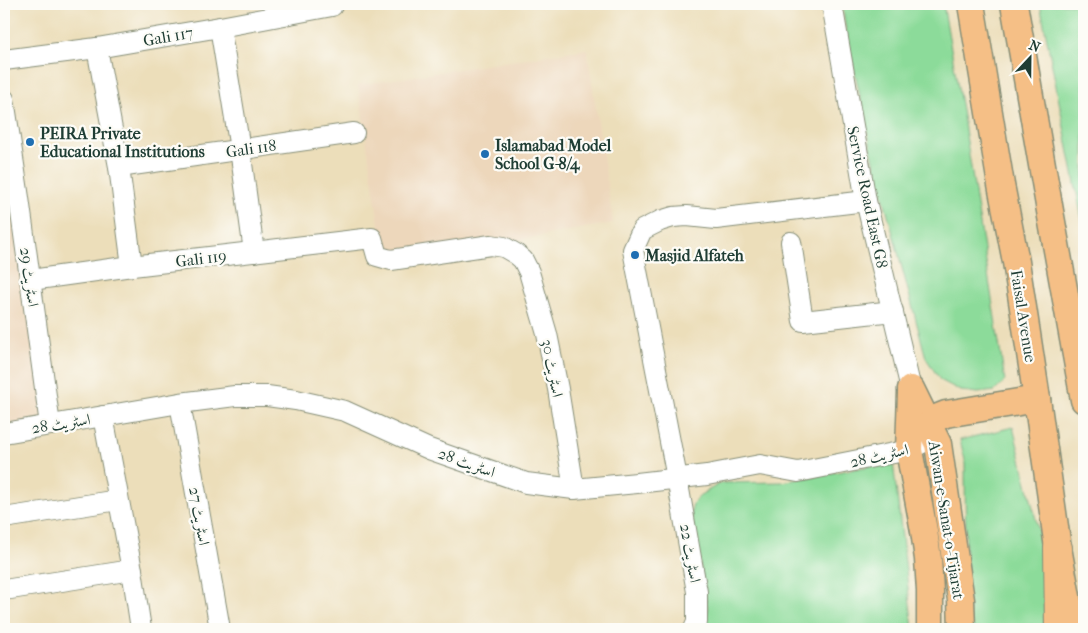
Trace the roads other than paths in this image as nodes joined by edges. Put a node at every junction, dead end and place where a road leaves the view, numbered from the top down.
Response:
1 (832, 4) edge
2 (971, 4) edge
3 (1014, 4) edge
4 (332, 5) edge
5 (220, 27) junction
6 (97, 48) junction
7 (4, 60) edge
8 (4, 98) edge
9 (354, 133) dead end
10 (240, 149) junction
11 (119, 167) junction
12 (866, 201) junction
13 (791, 242) dead end
14 (254, 252) junction
15 (516, 254) joint
16 (132, 266) junction
17 (30, 280) junction
18 (893, 311) junction
19 (1082, 373) edge
20 (911, 389) joint
21 (1037, 399) junction
22 (1084, 400) edge
23 (180, 403) junction
24 (103, 416) junction
25 (50, 425) junction
26 (4, 433) edge
27 (920, 437) junction
28 (677, 478) junction
29 (574, 489) junction
30 (118, 500) junction
31 (4, 518) edge
32 (950, 527) junction
33 (924, 531) junction
34 (1058, 548) junction
35 (132, 570) junction
36 (4, 590) edge
37 (141, 629) edge
38 (220, 629) edge
39 (694, 629) edge
40 (930, 629) edge
41 (962, 629) edge
42 (1059, 629) edge
43 (1073, 629) edge

1 - 12 street, Service Road East G8
2 - 21 main road, Faisal Avenue
3 - 19 main road
4 - 5 street, Gali 117
5 - 6 street, Gali 117
5 - 10 street
6 - 7 street, Gali 117
6 - 11 street
8 - 17 street, اسٹریٹ 29
9 - 10 street, Gali 118
10 - 11 street, Gali 118
10 - 14 street
11 - 16 street
12 - 18 street, Service Road East G8
12 - 28 street, اسٹریٹ 22
13 - 18 street
14 - 15 street, Gali 119
14 - 16 street, Gali 119
15 - 29 street, اسٹریٹ 30
16 - 17 street, Gali 119
17 - 25 street, اسٹریٹ 29
18 - 20 street, Service Road East G8
19 - 22 main road
20 - 27 main road, Aiwan-e-Sanat-o-Tijarat
21 - 27 main road
21 - 34 main road, Faisal Avenue
23 - 24 street, اسٹریٹ 28
23 - 29 street, اسٹریٹ 28
23 - 38 street, اسٹریٹ 27
24 - 25 street, اسٹریٹ 28
24 - 30 street
25 - 26 street, اسٹریٹ 28
27 - 28 street, اسٹریٹ 28
27 - 32 main road, Aiwan-e-Sanat-o-Tijarat
27 - 33 main road, Aiwan-e-Sanat-o-Tijarat
28 - 29 street, اسٹریٹ 28
28 - 39 street, اسٹریٹ 22
30 - 31 street
30 - 35 street
32 - 33 main road
32 - 41 main road, Aiwan-e-Sanat-o-Tijarat
33 - 40 main road, Aiwan-e-Sanat-o-Tijarat
34 - 42 highway
34 - 43 main road, Faisal Avenue
35 - 36 street
35 - 37 street

